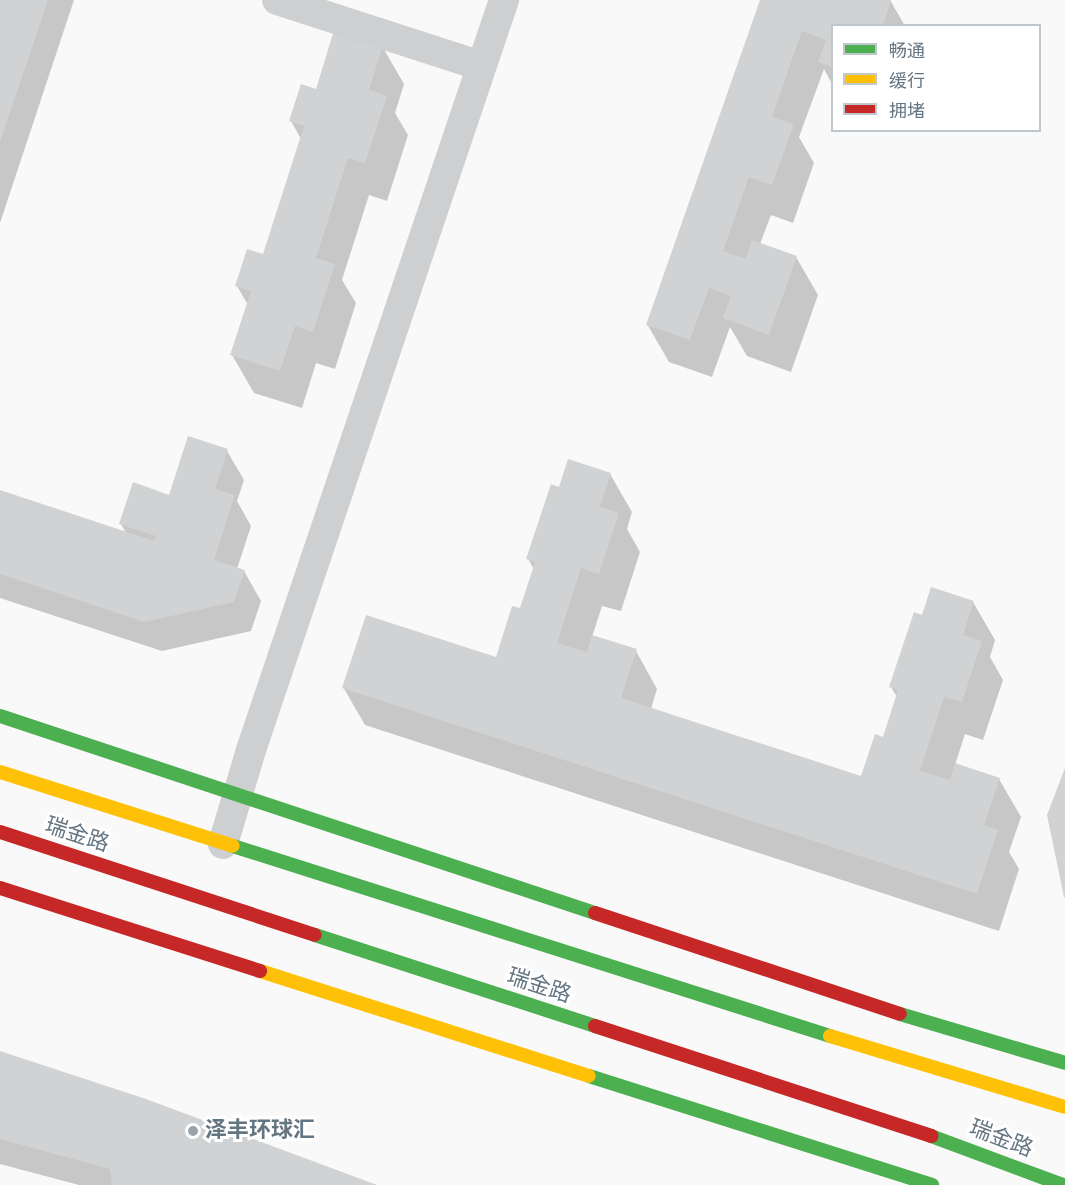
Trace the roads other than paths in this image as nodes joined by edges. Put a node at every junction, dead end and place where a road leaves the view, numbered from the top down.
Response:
1 (277, 0) edge
2 (504, 0) edge
3 (481, 66) junction
4 (0, 716) edge
5 (0, 772) edge
6 (237, 795) junction
7 (0, 832) edge
8 (223, 844) junction
9 (0, 888) edge
10 (1065, 1063) edge
11 (986, 1086) junction
12 (1052, 1088) dead end
13 (1065, 1107) edge
14 (961, 1146) junction
15 (932, 1185) edge
16 (1027, 1185) edge
17 (1063, 1185) edge

1 - 3 street
2 - 3 street
3 - 6 street
4 - 6 main road
5 - 8 main road, 瑞金路
6 - 8 street
6 - 10 main road
7 - 14 main road, 瑞金路
8 - 11 main road, 瑞金路
9 - 15 main road
11 - 12 main road
11 - 13 main road, 瑞金路
14 - 16 main road
14 - 17 main road, 瑞金路

